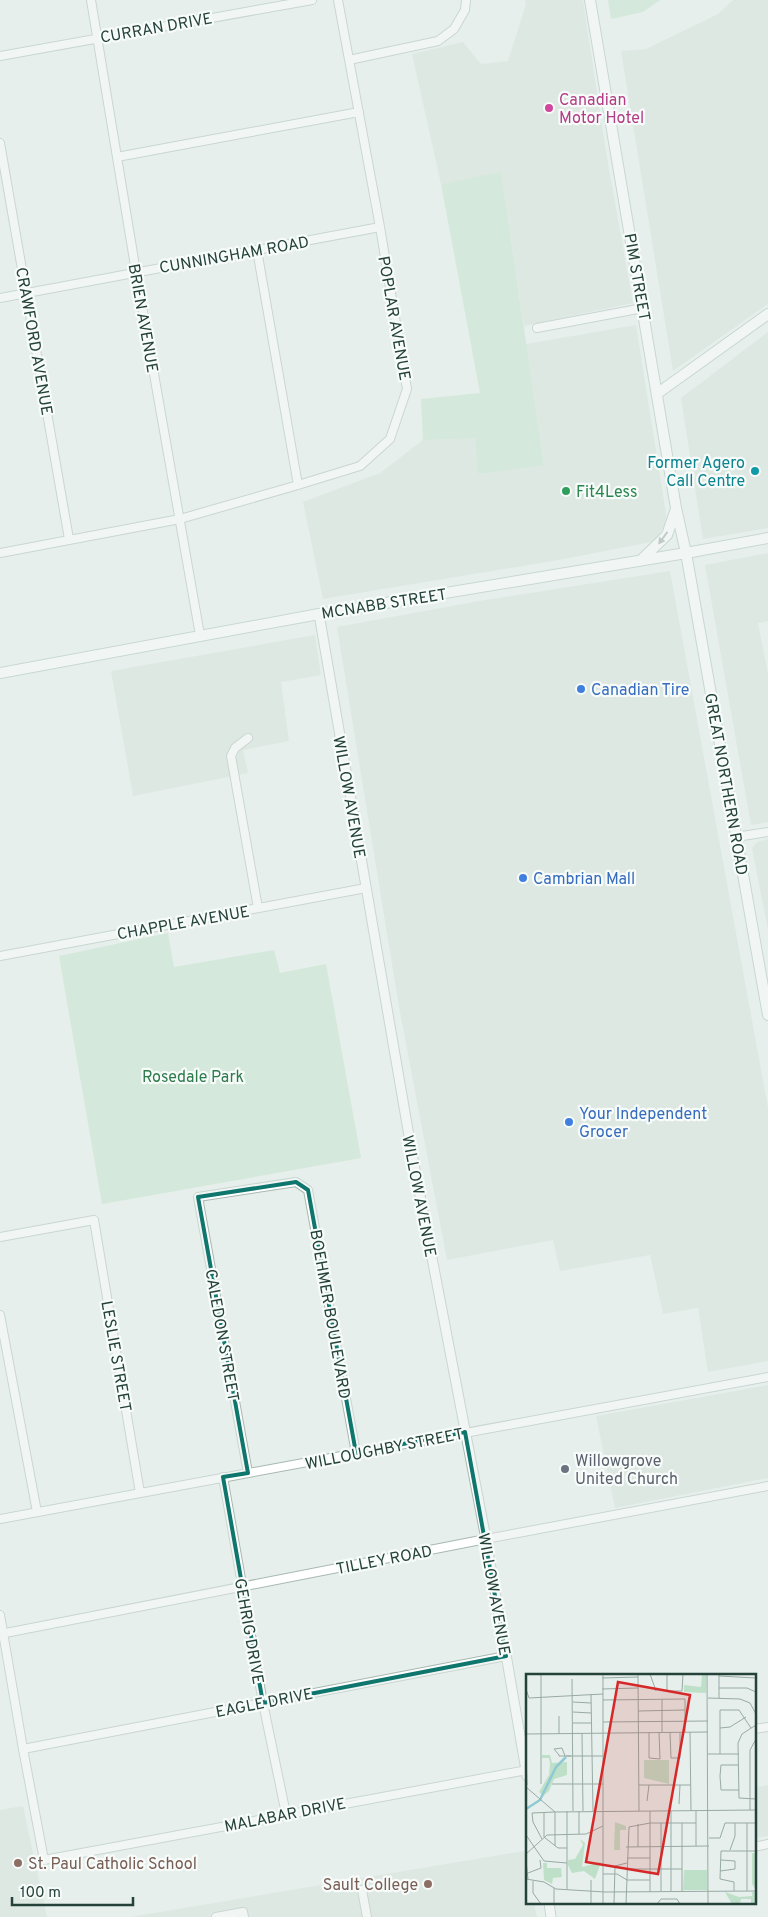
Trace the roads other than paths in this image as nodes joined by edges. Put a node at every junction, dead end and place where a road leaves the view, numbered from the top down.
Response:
1 (91, 0) edge
2 (312, 0) edge
3 (338, 0) edge
4 (466, 0) edge
5 (590, 0) edge
6 (96, 38) junction
7 (0, 56) edge
8 (349, 60) junction
9 (359, 112) junction
10 (0, 143) edge
11 (117, 157) junction
12 (380, 227) junction
13 (257, 250) junction
14 (136, 272) junction
15 (27, 293) junction
16 (0, 298) edge
17 (643, 308) junction
18 (768, 314) edge
19 (537, 328) dead end
20 (658, 393) junction
21 (298, 486) junction
22 (676, 508) junction
23 (180, 519) junction
24 (768, 538) edge
25 (69, 539) junction
26 (0, 553) edge
27 (686, 553) junction
28 (640, 561) junction
29 (319, 614) junction
30 (200, 635) junction
31 (0, 673) edge
32 (248, 738) dead end
33 (768, 832) edge
34 (736, 838) junction
35 (366, 888) junction
36 (258, 908) junction
37 (0, 956) edge
38 (768, 1015) edge
39 (198, 1198) joint
40 (0, 1237) edge
41 (0, 1315) edge
42 (768, 1377) edge
43 (465, 1432) junction
44 (356, 1453) junction
45 (248, 1473) junction
46 (223, 1477) junction
47 (768, 1486) edge
48 (140, 1493) junction
49 (37, 1512) junction
50 (0, 1519) edge
51 (486, 1538) junction
52 (243, 1587) junction
53 (0, 1615) edge
54 (2, 1633) edge
55 (506, 1656) junction
56 (263, 1703) junction
57 (23, 1749) junction
58 (526, 1772) edge
59 (286, 1814) junction
60 (362, 1890) dead end
61 (549, 1904) edge
62 (216, 1917) edge
63 (244, 1917) edge
64 (367, 1917) edge
65 (551, 1917) edge

1 - 6 street, BRIEN AVENUE
2 - 6 street, CURRAN DRIVE
3 - 8 street, POPLAR AVENUE
4 - 8 street
5 - 17 main road, PIM STREET
6 - 7 street, CURRAN DRIVE
6 - 11 street, BRIEN AVENUE
8 - 9 street, POPLAR AVENUE
9 - 11 street
9 - 12 street, POPLAR AVENUE
10 - 15 street, CRAWFORD AVENUE
11 - 14 street, BRIEN AVENUE
12 - 13 street, CUNNINGHAM ROAD
12 - 21 street, POPLAR AVENUE
13 - 14 street, CUNNINGHAM ROAD
13 - 21 street
14 - 15 street, CUNNINGHAM ROAD
14 - 23 street, BRIEN AVENUE
15 - 16 street, CUNNINGHAM ROAD
15 - 25 street, CRAWFORD AVENUE
17 - 19 street
17 - 20 main road, PIM STREET
18 - 20 main road
20 - 22 main road, PIM STREET
21 - 23 street, POPLAR AVENUE
22 - 27 main road, PIM STREET
22 -> 28 main road
23 - 25 street, POPLAR AVENUE
23 - 30 street, BRIEN AVENUE
24 - 27 main road, MCNABB STREET
25 - 26 street, POPLAR AVENUE
27 - 28 main road, MCNABB STREET
27 - 34 main road, GREAT NORTHERN ROAD
28 - 29 main road, MCNABB STREET
29 - 30 main road, MCNABB STREET
29 - 35 street, WILLOW AVENUE
30 - 31 main road, MCNABB STREET
32 - 36 street
33 - 34 street
34 - 38 main road, GREAT NORTHERN ROAD
35 - 36 street, CHAPPLE AVENUE
35 - 43 street, WILLOW AVENUE
36 - 37 street, CHAPPLE AVENUE
39 - 44 street, BOEHMER BOULEVARD
39 - 45 street, CALEDON STREET
40 - 48 street, LESLIE STREET
41 - 49 street
42 - 43 street, WILLOUGHBY STREET
43 - 44 street, WILLOUGHBY STREET
43 - 51 street, WILLOW AVENUE
44 - 45 street, WILLOUGHBY STREET
45 - 46 street, WILLOUGHBY STREET
46 - 48 street, WILLOUGHBY STREET
46 - 52 street, GEHRIG DRIVE
47 - 51 street, TILLEY ROAD
48 - 49 street, WILLOUGHBY STREET
49 - 50 street, WILLOUGHBY STREET
51 - 52 street, TILLEY ROAD
51 - 55 street, WILLOW AVENUE
52 - 54 street, TILLEY ROAD
52 - 56 street, GEHRIG DRIVE
53 - 54 street
54 - 57 street
55 - 56 street, EAGLE DRIVE
55 - 58 street, WILLOW AVENUE
56 - 57 street, EAGLE DRIVE
56 - 59 street, GEHRIG DRIVE
57 - 59 street, MALABAR DRIVE
58 - 59 street, MALABAR DRIVE
60 - 64 street
61 - 65 street
62 - 63 street

